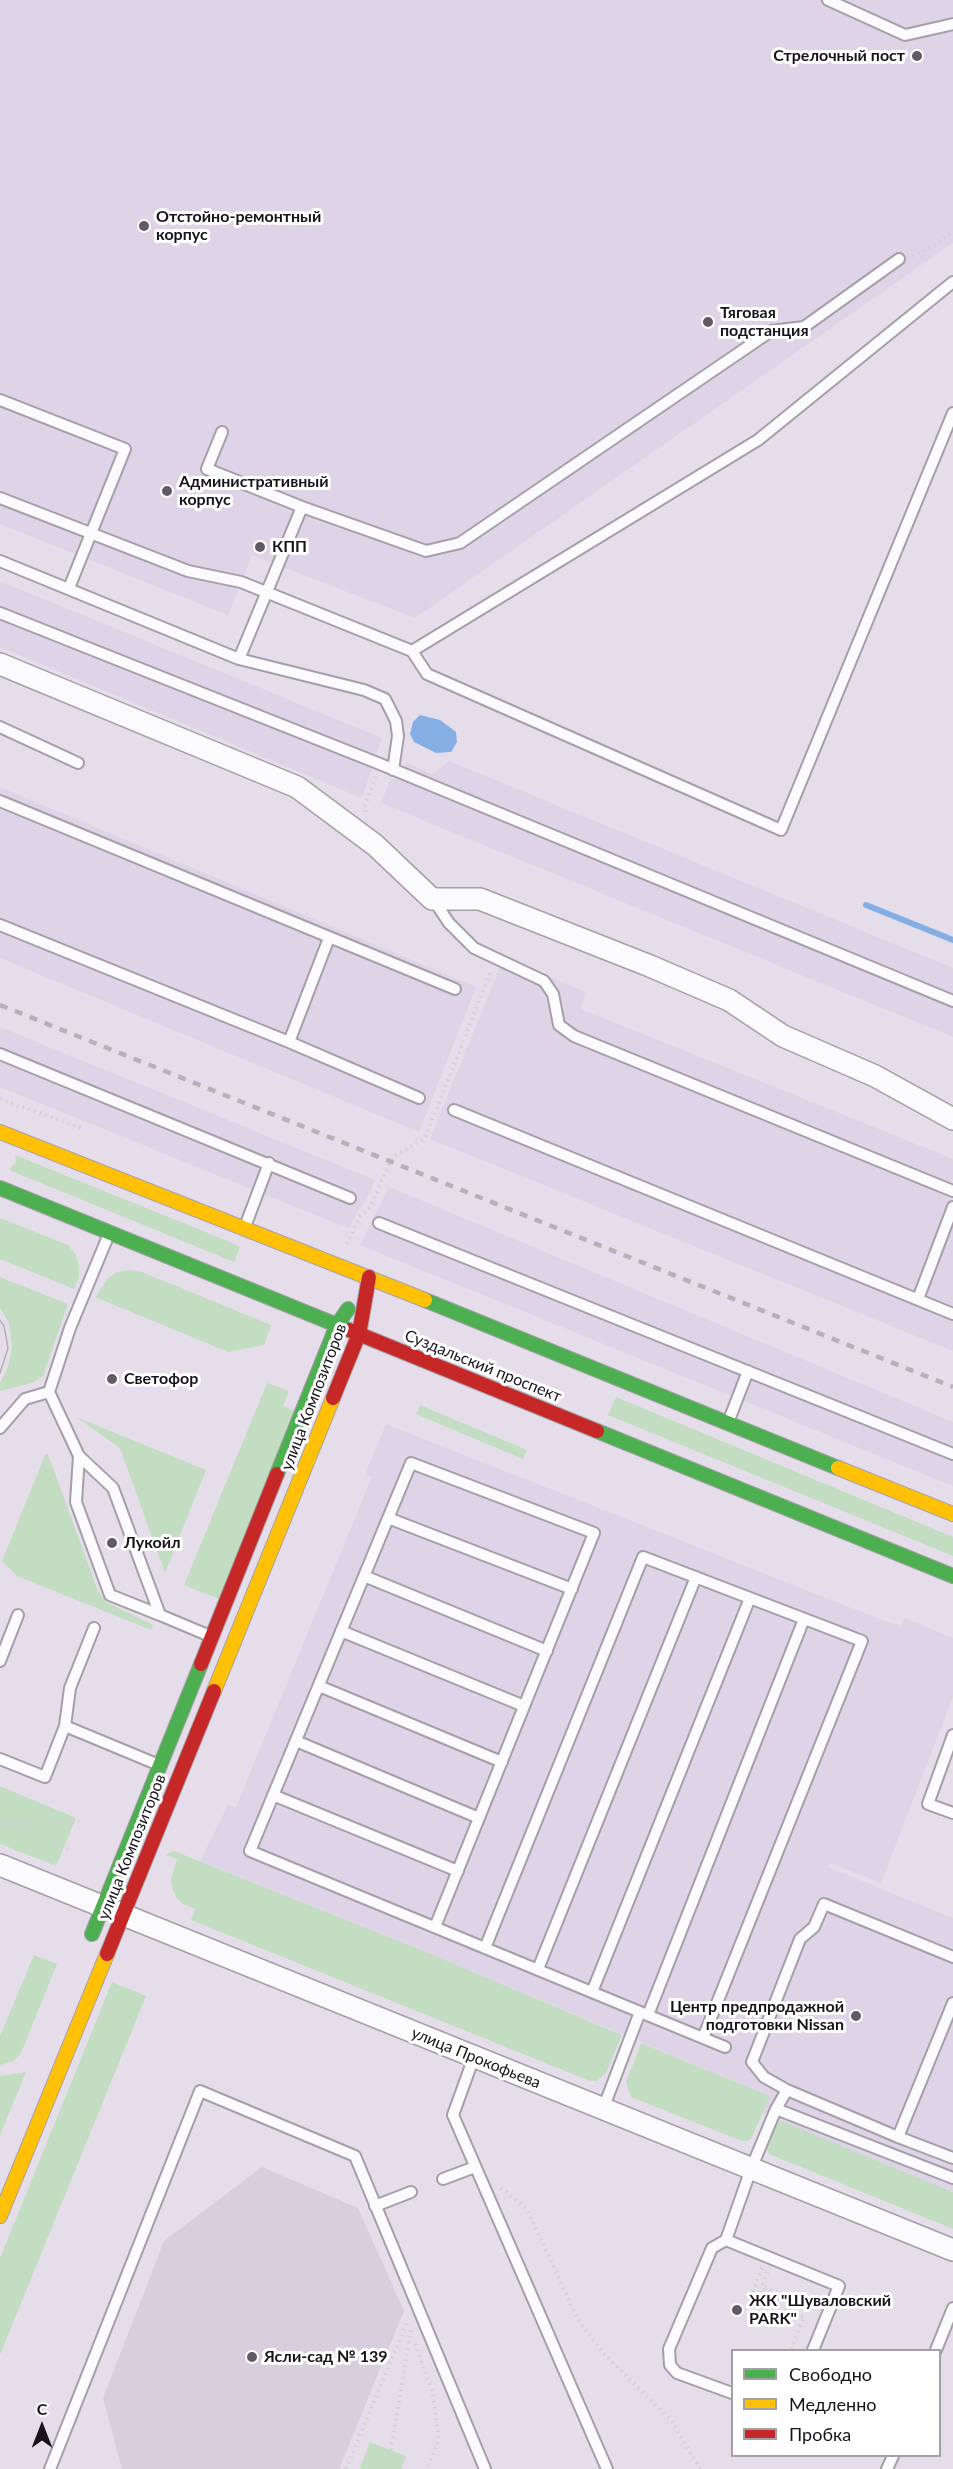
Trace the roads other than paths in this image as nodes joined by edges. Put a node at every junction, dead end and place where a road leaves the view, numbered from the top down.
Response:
1 (828, 0) edge
2 (953, 24) edge
3 (899, 259) road end
4 (953, 282) edge
5 (0, 400) edge
6 (953, 413) edge
7 (222, 432) dead end
8 (0, 498) edge
9 (303, 507) junction
10 (92, 534) junction
11 (0, 561) edge
12 (69, 588) junction
13 (267, 593) junction
14 (0, 613) edge
15 (412, 651) junction
16 (239, 659) junction
17 (0, 664) edge
18 (0, 727) edge
19 (78, 763) dead end
20 (393, 770) junction
21 (0, 801) edge
22 (432, 899) junction
23 (0, 925) edge
24 (329, 938) junction
25 (454, 989) dead end
26 (953, 1001) edge
27 (289, 1042) junction
28 (0, 1054) edge
29 (419, 1098) dead end
30 (454, 1110) dead end
31 (953, 1119) edge
32 (0, 1141) edge
33 (269, 1163) junction
34 (0, 1188) edge
35 (953, 1191) edge
36 (350, 1198) dead end
37 (953, 1207) edge
38 (379, 1223) dead end
39 (245, 1227) junction
40 (109, 1233) junction
41 (948, 1237) edge
42 (369, 1277) junction
43 (918, 1299) junction
44 (953, 1314) edge
45 (338, 1325) junction
46 (359, 1334) junction
47 (748, 1371) junction
48 (49, 1392) junction
49 (727, 1423) junction
50 (0, 1428) edge
51 (953, 1454) edge
52 (79, 1456) junction
53 (953, 1514) edge
54 (388, 1518) junction
55 (364, 1576) junction
56 (953, 1576) edge
57 (696, 1577) junction
58 (572, 1589) junction
59 (750, 1598) junction
60 (18, 1615) dead end
61 (160, 1615) junction
62 (804, 1619) junction
63 (94, 1628) dead end
64 (341, 1631) junction
65 (212, 1637) junction
66 (232, 1646) junction
67 (547, 1651) junction
68 (0, 1661) edge
69 (319, 1686) junction
70 (524, 1706) junction
71 (65, 1726) junction
72 (953, 1735) edge
73 (296, 1742) junction
74 (0, 1759) edge
75 (502, 1762) junction
76 (160, 1765) junction
77 (180, 1773) junction
78 (273, 1796) junction
79 (953, 1813) edge
80 (479, 1818) junction
81 (0, 1865) edge
82 (458, 1871) junction
83 (113, 1910) junction
84 (435, 1927) junction
85 (88, 1945) dead end
86 (485, 1948) junction
87 (953, 1957) edge
88 (538, 1970) junction
89 (592, 1992) junction
90 (953, 2003) edge
91 (644, 2013) junction
92 (703, 2038) junction
93 (725, 2047) dead end
94 (474, 2057) junction
95 (787, 2090) junction
96 (603, 2109) junction
97 (776, 2109) junction
98 (898, 2137) junction
99 (953, 2158) edge
100 (475, 2167) junction
101 (751, 2169) junction
102 (953, 2178) edge
103 (443, 2179) dead end
104 (411, 2192) dead end
105 (375, 2206) junction
106 (0, 2216) edge
107 (726, 2241) junction
108 (953, 2250) edge
109 (953, 2308) edge
110 (813, 2349) edge
111 (936, 2349) edge
112 (731, 2393) edge
113 (50, 2469) edge
114 (485, 2469) edge
115 (607, 2469) edge

1 - 2 lane
3 - 9 lane
4 - 15 lane
5 - 10 lane
6 - 15 lane
7 - 9 lane
8 - 10 lane
9 - 13 lane
10 - 12 lane
10 - 13 lane
11 - 12 lane
12 - 16 lane
13 - 15 lane
13 - 16 lane
14 - 20 lane
16 - 20 lane
17 - 22 street
18 - 19 lane
20 - 26 lane
21 - 24 lane
22 - 31 street
22 - 35 lane
23 - 27 lane
24 - 25 lane
24 - 27 lane
27 - 29 lane
28 - 33 lane
30 - 43 lane
32 - 39 main road
33 - 36 lane
33 - 39 lane
34 - 40 main road, Суздальский проспект
37 - 41 lane
38 - 47 lane
39 - 42 main road
40 - 45 main road, Суздальский проспект
40 - 48 lane
41 - 43 lane
42 - 45 main road, улица Композиторов
42 - 46 main road, улица Композиторов
42 - 49 main road
43 - 44 lane
45 - 46 main road, Суздальский проспект
45 - 65 main road, улица Композиторов
46 - 56 main road, Суздальский проспект
46 - 66 main road, улица Композиторов
47 - 49 lane
47 - 51 lane
48 - 50 lane
48 - 52 lane
49 - 53 main road
52 - 61 lane
52 - 61 lane
54 - 55 lane
54 - 58 lane
54 - 58 lane
55 - 64 lane
55 - 67 lane
57 - 59 lane
57 - 86 lane
57 - 88 lane
58 - 67 lane
59 - 62 lane
59 - 89 lane
60 - 68 lane
61 - 65 lane
62 - 91 lane
62 - 92 lane
63 - 71 lane
64 - 69 lane
64 - 70 lane
65 - 66 lane
65 - 76 main road, улица Композиторов
66 - 77 main road, улица Композиторов
67 - 70 lane
69 - 73 lane
69 - 75 lane
70 - 75 lane
71 - 74 lane
71 - 76 lane
72 - 79 lane
73 - 78 lane
73 - 80 lane
75 - 80 lane
76 - 77 lane
76 - 83 main road, улица Композиторов
77 - 83 main road, улица Композиторов
78 - 82 lane
78 - 84 lane
80 - 82 lane
81 - 83 street, улица Прокофьева
82 - 84 lane
83 - 85 main road, улица Композиторов
83 - 94 street, улица Прокофьева
83 - 106 main road, улица Композиторов
84 - 86 lane
86 - 88 lane
87 - 95 lane
88 - 89 lane
89 - 91 lane
90 - 98 lane
91 - 92 lane
91 - 96 lane
92 - 93 lane
94 - 96 street, улица Прокофьева
94 - 100 lane
95 - 97 lane
95 - 98 lane
96 - 101 street, улица Прокофьева
97 - 101 lane
97 - 102 lane
98 - 99 lane
100 - 103 lane
100 - 115 lane
101 - 107 lane
101 - 108 street, улица Прокофьева
104 - 105 lane
105 - 113 lane
105 - 114 lane
107 - 110 lane
107 - 112 lane
109 - 111 lane

